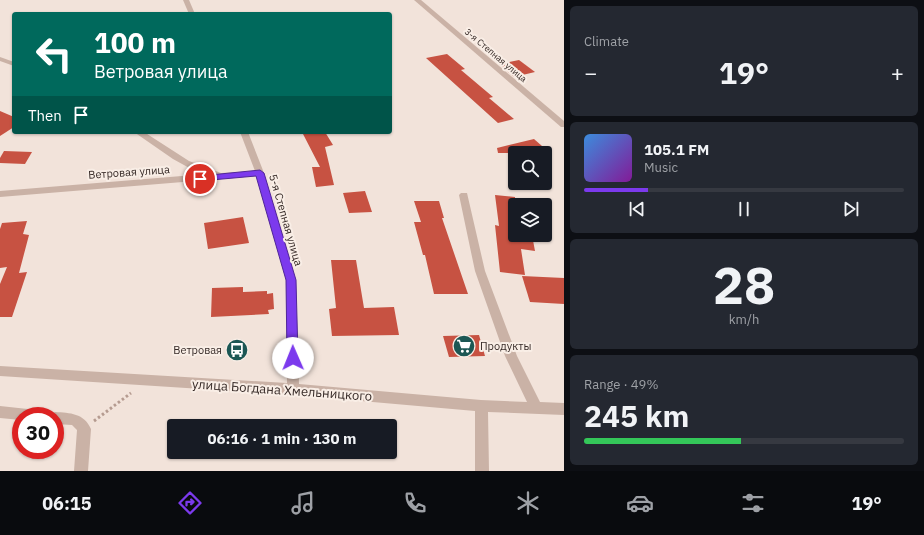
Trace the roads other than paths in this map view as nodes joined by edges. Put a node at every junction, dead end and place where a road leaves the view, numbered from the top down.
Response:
1 (186, 0) edge
2 (417, 0) edge
3 (191, 12) edge
4 (0, 59) edge
5 (12, 63) edge
6 (564, 125) edge
7 (141, 134) edge
8 (245, 134) edge
9 (260, 173) junction
10 (231, 176) junction
11 (0, 194) edge
12 (464, 195) dead end
13 (0, 371) edge
14 (293, 389) junction
15 (481, 406) junction
16 (536, 408) junction
17 (564, 409) edge
18 (0, 412) edge
19 (12, 413) edge
20 (64, 419) edge
21 (81, 471) edge
22 (482, 471) edge

1 - 3 street
2 - 6 street, 3-я Степная улица
4 - 5 street
7 - 10 street
8 - 9 street, 5-я Степная улица
9 - 10 street, Ветровая улица
9 - 14 street, 5-я Степная улица
10 - 11 street, Ветровая улица
12 - 16 street
13 - 14 street, улица Богдана Хмельницкого
14 - 15 street, улица Богдана Хмельницкого
15 - 16 street, улица Богдана Хмельницкого
15 - 22 street
16 - 17 street, улица Богдана Хмельницкого
18 - 19 street
20 - 21 street

